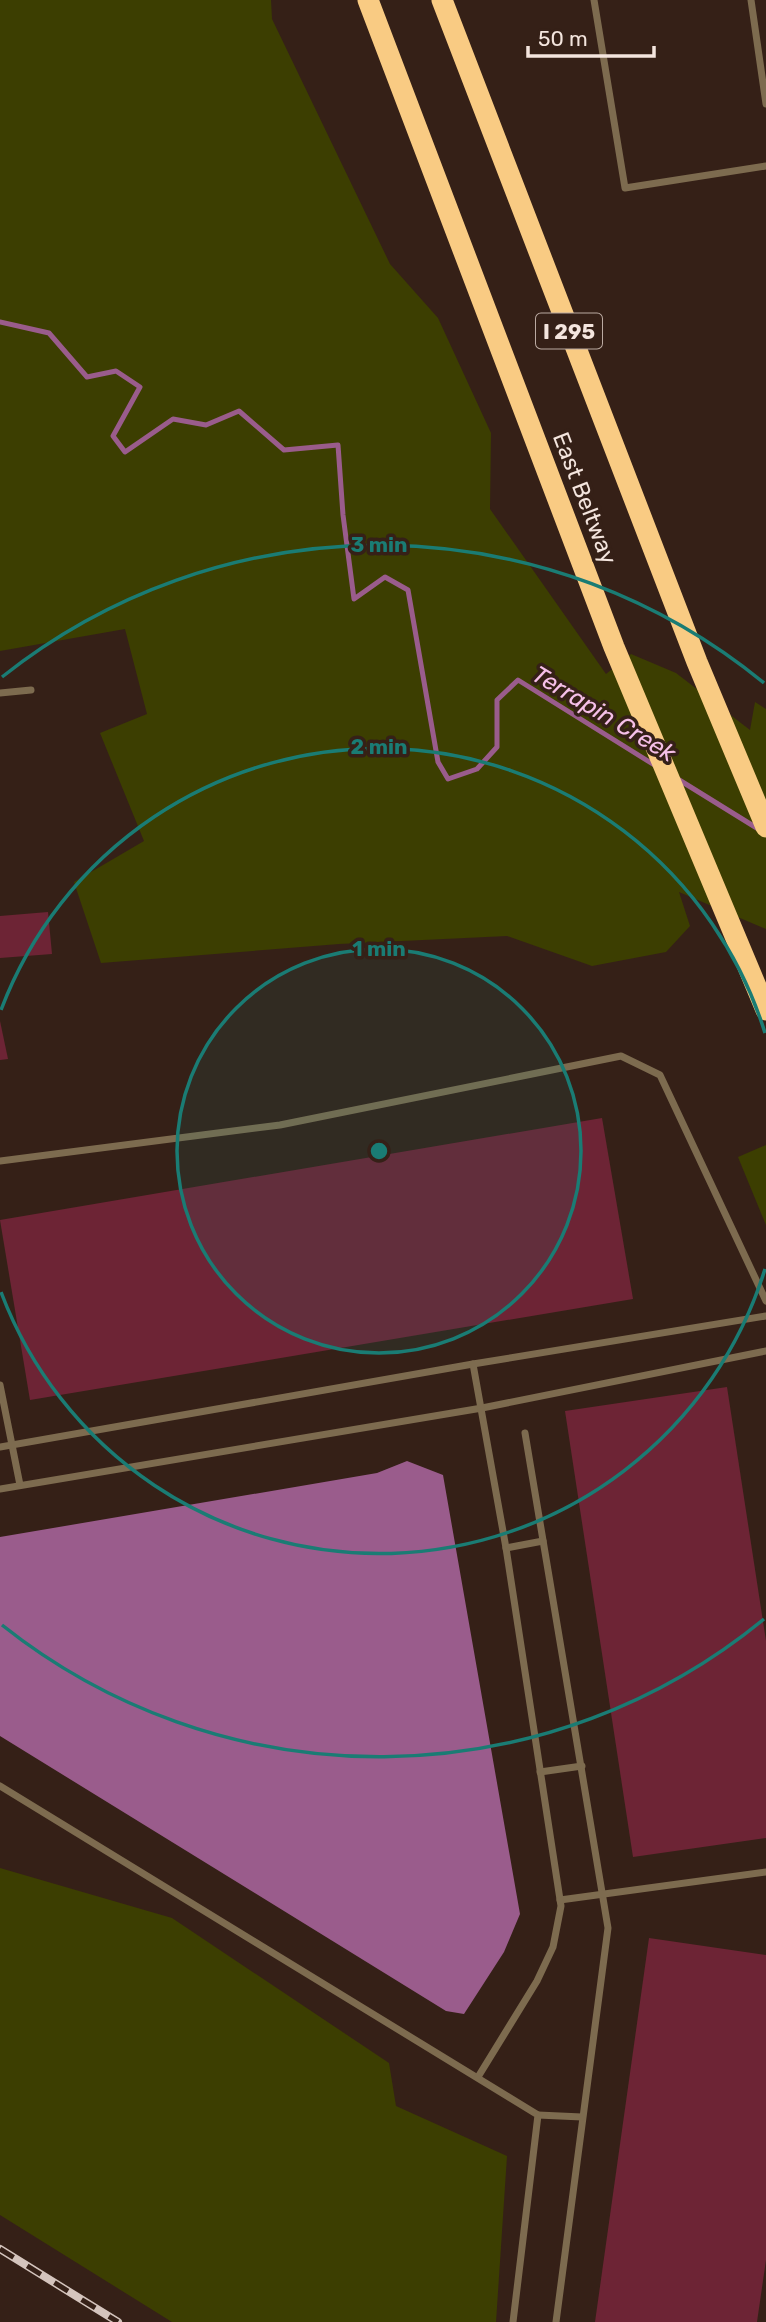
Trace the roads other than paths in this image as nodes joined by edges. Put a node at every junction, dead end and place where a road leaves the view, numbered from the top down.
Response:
1 (368, 0) edge
2 (442, 0) edge
3 (594, 0) edge
4 (751, 0) edge
5 (766, 104) edge
6 (766, 166) edge
7 (31, 690) dead end
8 (0, 693) edge
9 (766, 827) edge
10 (766, 1010) edge
11 (0, 1161) edge
12 (766, 1301) edge
13 (766, 1315) edge
14 (766, 1350) edge
15 (473, 1364) junction
16 (0, 1385) edge
17 (482, 1408) junction
18 (525, 1433) dead end
19 (11, 1445) junction
20 (0, 1447) edge
21 (20, 1485) junction
22 (0, 1489) edge
23 (543, 1541) junction
24 (506, 1548) junction
25 (582, 1766) junction
26 (540, 1772) junction
27 (0, 1786) edge
28 (766, 1872) edge
29 (604, 1893) junction
30 (560, 1900) junction
31 (478, 2077) junction
32 (538, 2115) junction
33 (582, 2117) junction
34 (513, 2322) edge
35 (556, 2322) edge

1 - 10 highway, East Beltway / I 295
2 - 9 highway, East Beltway / I 295
3 - 6 lane
4 - 5 lane
7 - 8 lane
11 - 12 lane
13 - 15 lane
14 - 17 lane
15 - 17 lane
15 - 19 lane
16 - 19 lane
17 - 21 lane
17 - 24 lane
18 - 23 lane
19 - 20 lane
19 - 21 lane
21 - 22 lane
23 - 24 lane
23 - 25 lane
24 - 26 lane
25 - 26 lane
25 - 29 lane
26 - 30 lane
27 - 31 lane
28 - 29 lane
29 - 30 lane
29 - 33 lane
30 - 31 lane
31 - 32 lane
32 - 33 lane
32 - 34 lane
33 - 35 lane

